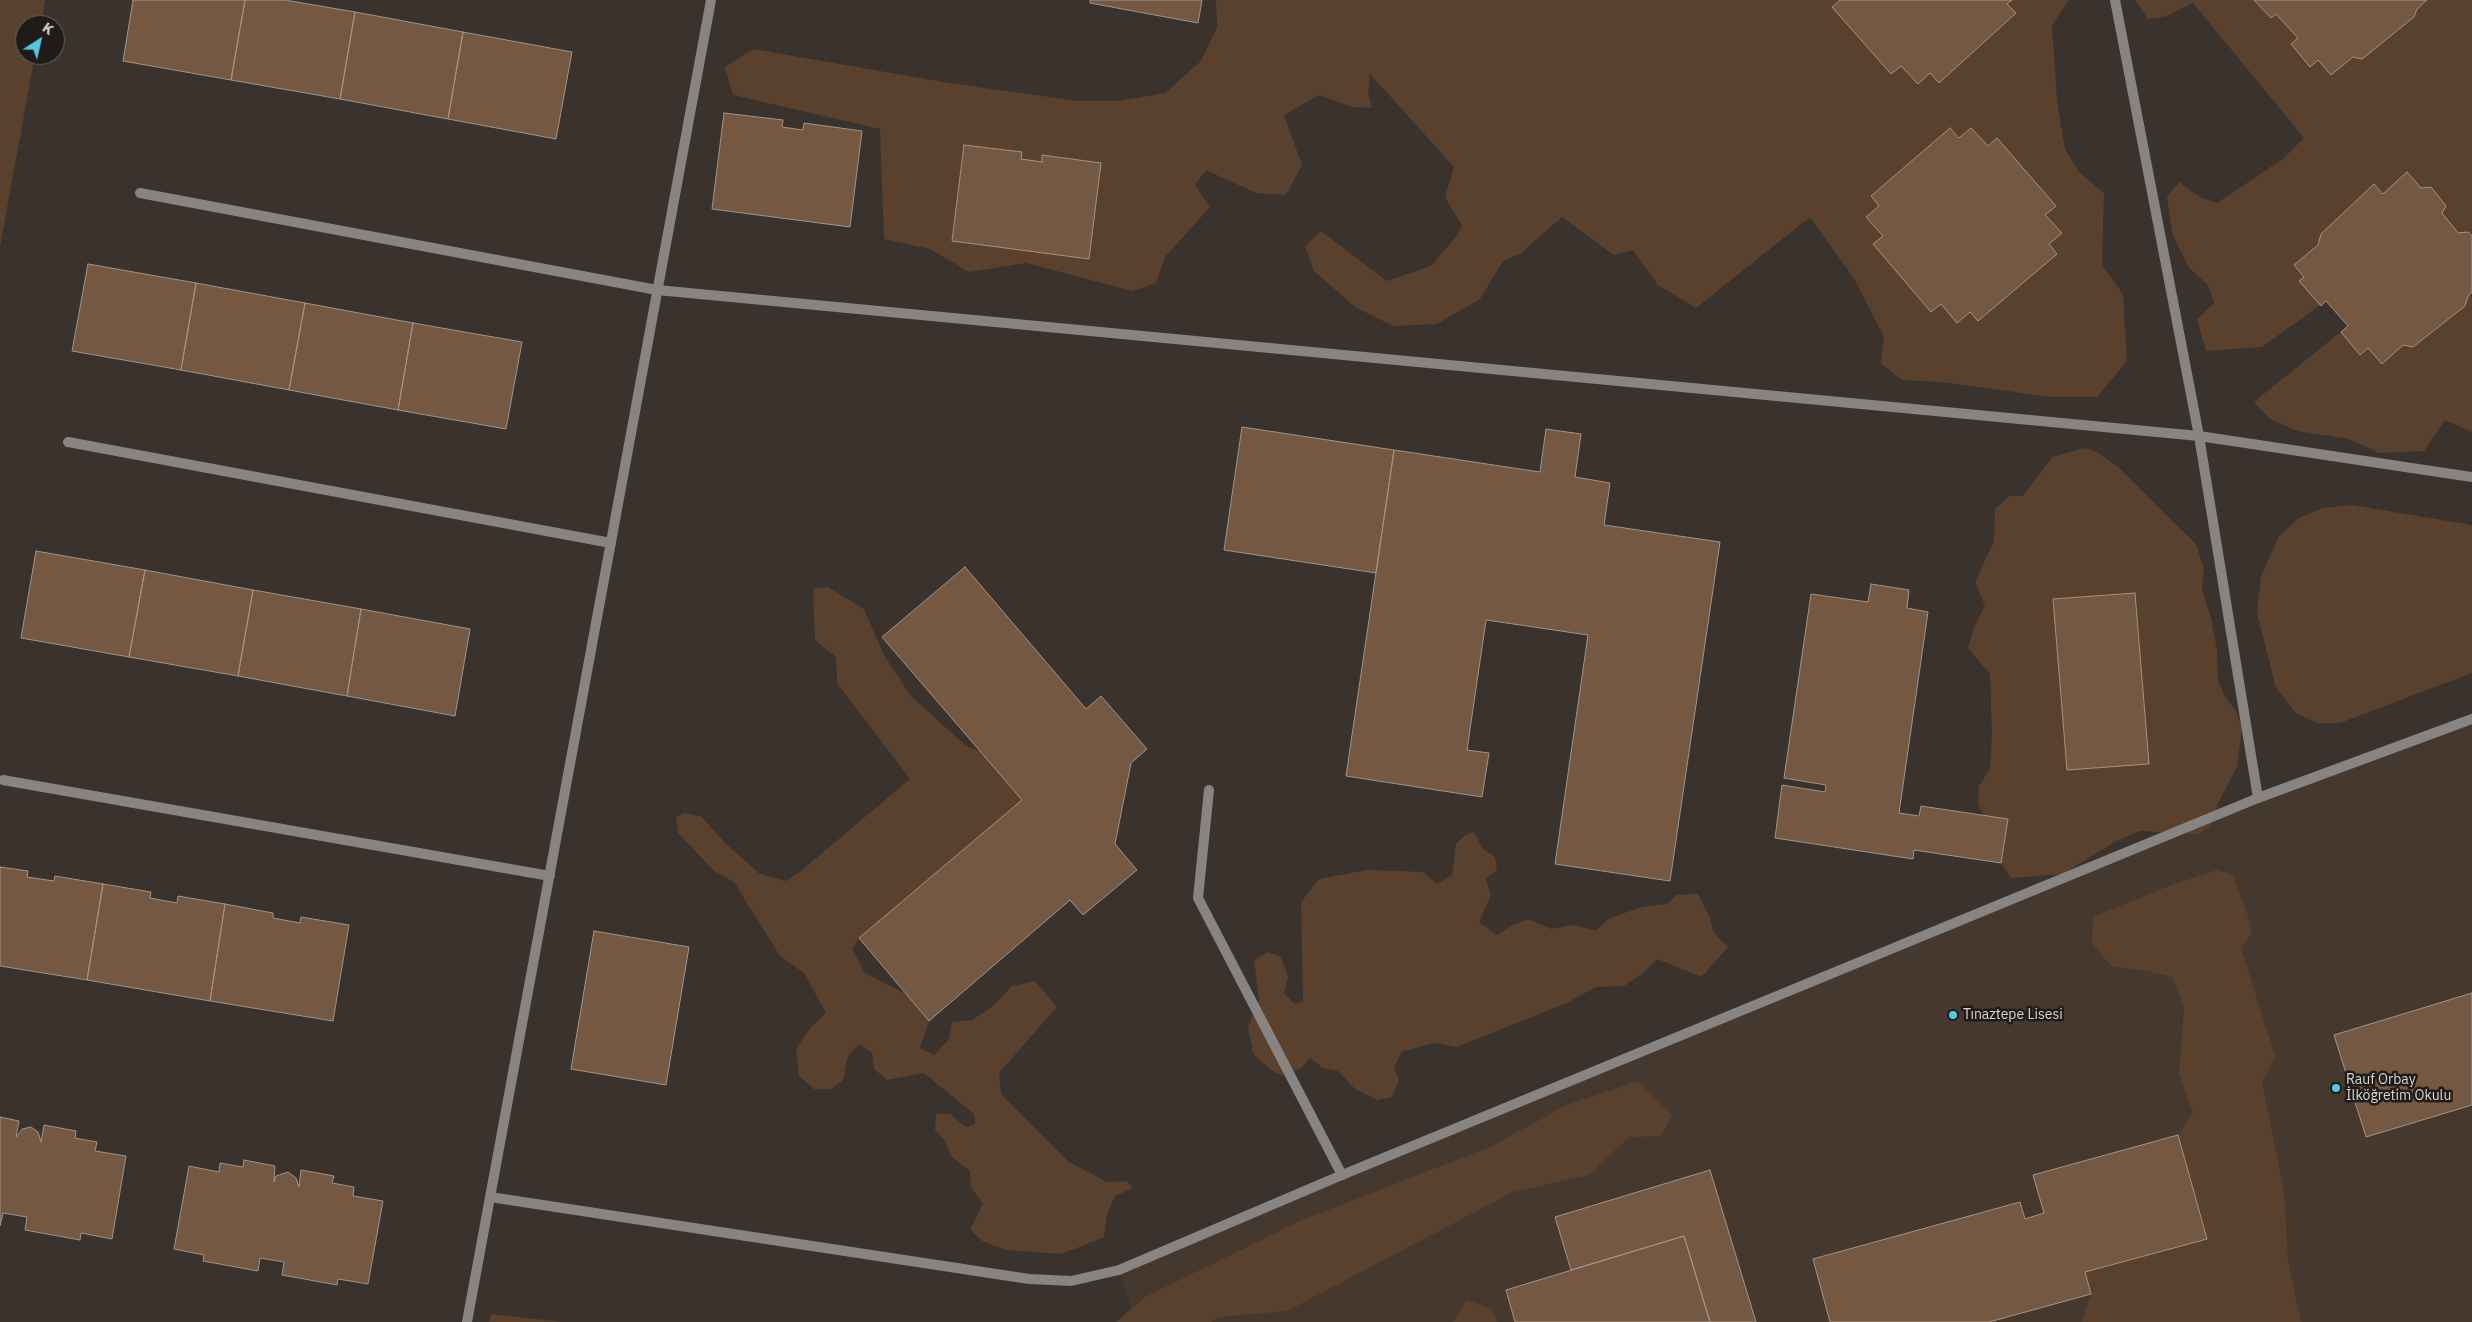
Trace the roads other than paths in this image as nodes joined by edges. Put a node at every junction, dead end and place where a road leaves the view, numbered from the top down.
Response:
1 (711, 0) edge
2 (2115, 0) edge
3 (140, 193) dead end
4 (657, 290) junction
5 (2199, 436) junction
6 (68, 442) dead end
7 (2472, 477) edge
8 (611, 543) junction
9 (2472, 720) edge
10 (3, 780) dead end
11 (1209, 790) dead end
12 (2258, 798) junction
13 (550, 876) junction
14 (1342, 1176) junction
15 (490, 1197) junction
16 (467, 1322) edge

1 - 4 street
2 - 5 street
3 - 4 street
4 - 5 street
4 - 8 street
5 - 7 street
5 - 12 street
6 - 8 street
8 - 13 street
9 - 12 street
10 - 13 street
11 - 14 street
12 - 14 street
13 - 15 street
14 - 15 street
15 - 16 street

